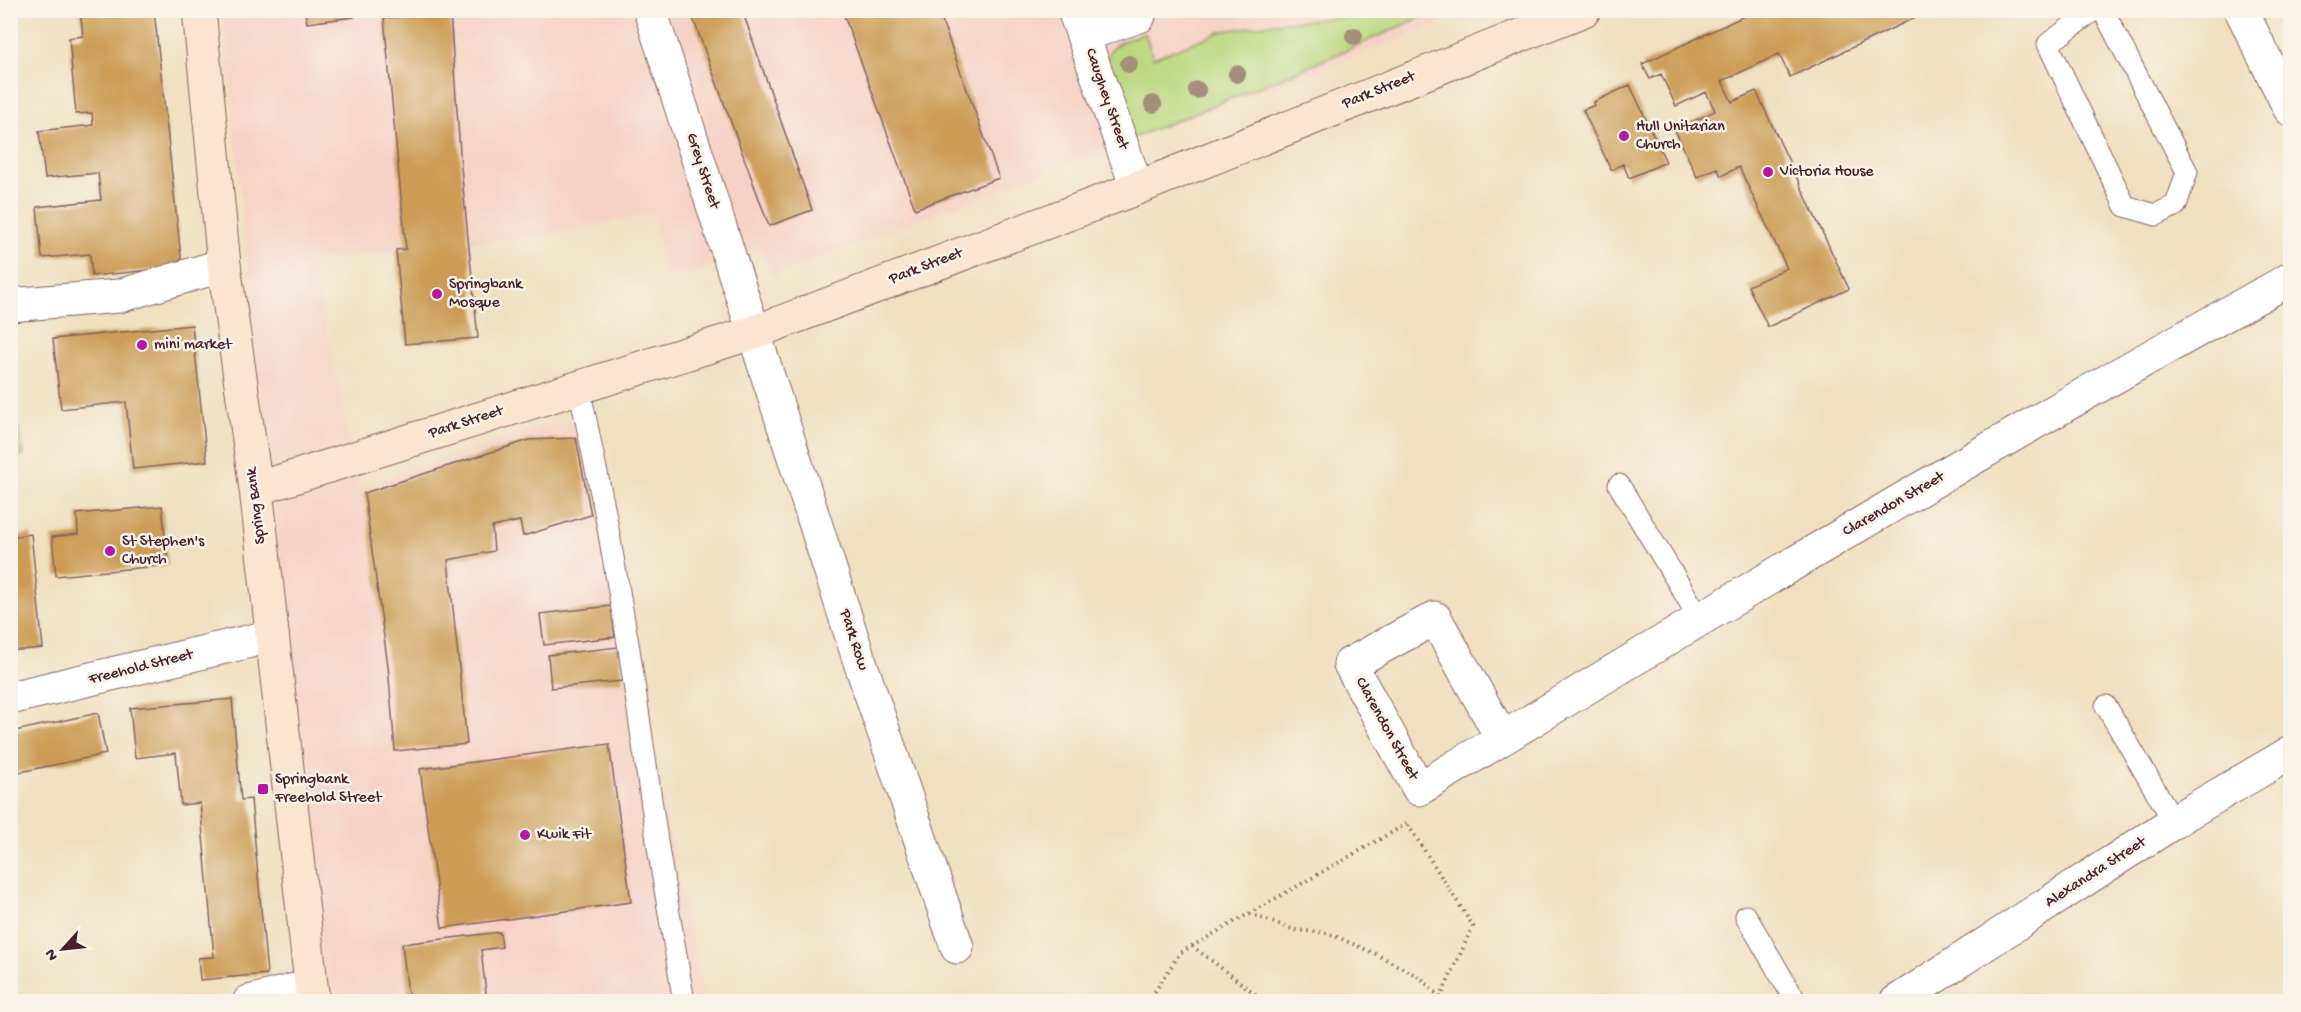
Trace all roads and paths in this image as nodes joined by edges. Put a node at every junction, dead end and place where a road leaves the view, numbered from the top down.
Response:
1 (199, 10) edge
2 (650, 10) edge
3 (1584, 10) edge
4 (2094, 10) edge
5 (2103, 10) edge
6 (2241, 10) edge
7 (1139, 16) dead end
8 (1079, 23) edge
9 (2290, 109) edge
10 (1137, 188) junction
11 (224, 265) junction
12 (2290, 279) edge
13 (10, 305) edge
14 (755, 332) junction
15 (579, 387) junction
16 (1619, 485) dead end
17 (256, 489) junction
18 (1700, 619) junction
19 (272, 636) junction
20 (10, 698) edge
21 (2106, 706) dead end
22 (1502, 738) junction
23 (2290, 753) edge
24 (1419, 789) junction
25 (2175, 822) junction
26 (1407, 824) junction
27 (1249, 914) junction
28 (1746, 916) dead end
29 (1192, 946) junction
30 (957, 948) dead end
31 (311, 994) edge
32 (1441, 996) junction
33 (1903, 1000) edge
34 (249, 1002) edge
35 (684, 1002) edge
36 (1148, 1002) edge
37 (1266, 1002) edge
38 (1445, 1002) edge
39 (1796, 1002) edge

1 - 11 street, Spring Bank
2 - 14 street, Grey Street
3 - 10 street, Park Street
4 - 5 lane
6 - 9 street
7 - 8 street
8 - 10 street, Caughey Street
10 - 14 street, Park Street
11 - 13 street
11 - 17 street, Spring Bank
12 - 18 street, Clarendon Street
14 - 15 street, Park Street
14 - 30 street, Park Row
15 - 17 street, Park Street
15 - 35 lane
16 - 18 lane
17 - 19 street, Spring Bank
18 - 22 street, Clarendon Street
19 - 20 street, Freehold Street
19 - 31 street, Spring Bank
21 - 25 lane
22 - 24 street, Clarendon Street
22 - 24 street, Clarendon Street
23 - 25 street, Alexandra Street
24 - 26 path
25 - 33 street, Alexandra Street
26 - 27 path
26 - 32 path
27 - 29 path
27 - 32 path
28 - 39 lane
29 - 36 path
29 - 37 path
31 - 34 street
32 - 38 path

